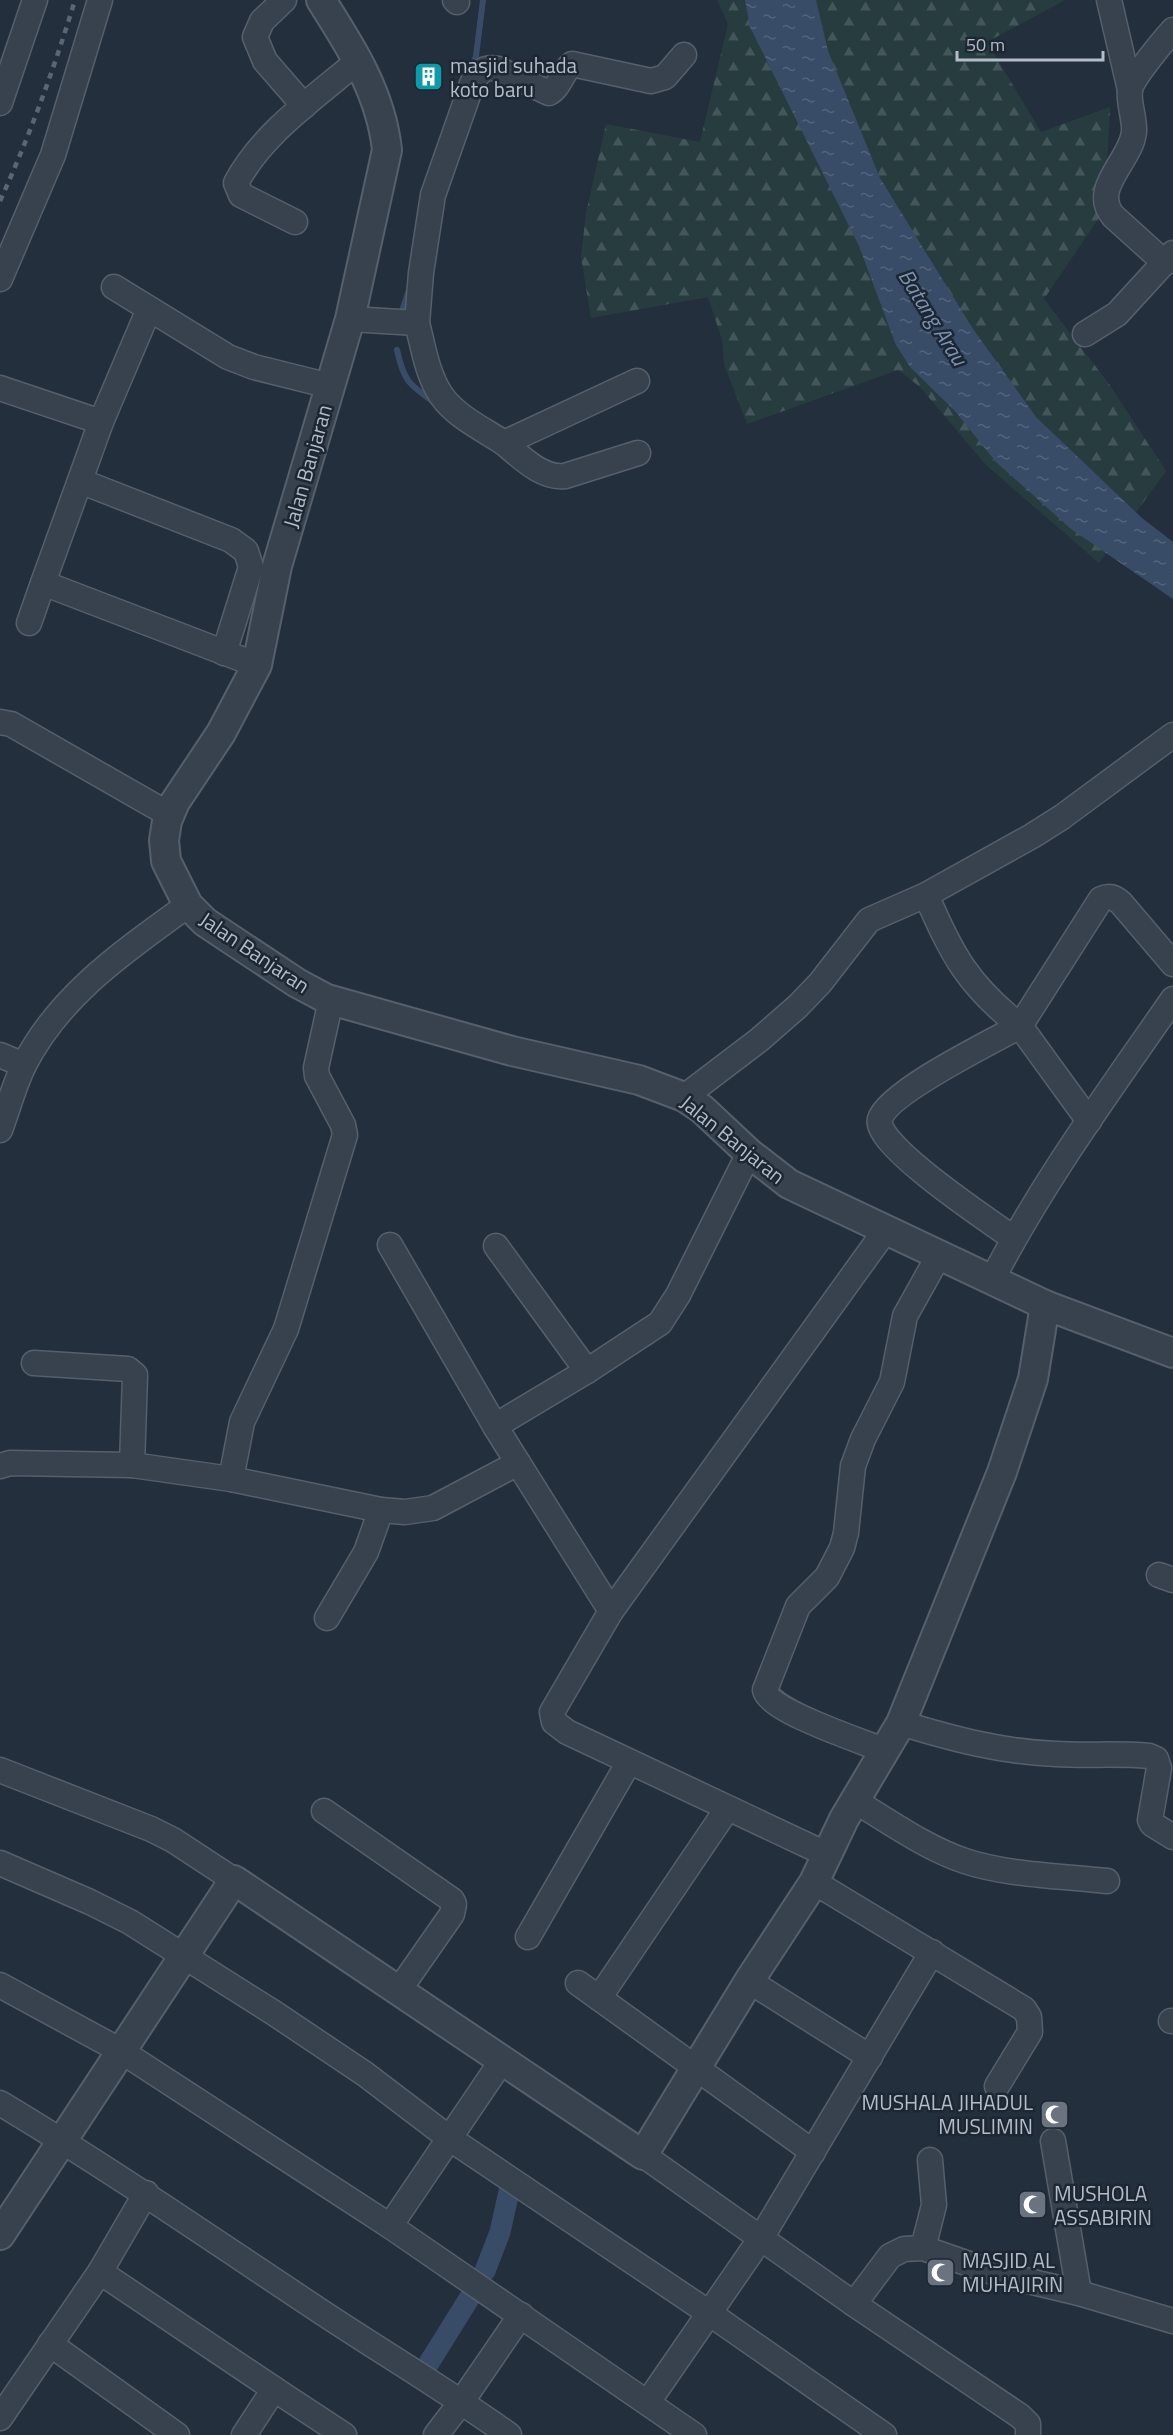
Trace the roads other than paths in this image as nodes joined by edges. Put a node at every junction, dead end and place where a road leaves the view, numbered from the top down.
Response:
1 (36, 0) edge
2 (100, 0) edge
3 (284, 0) edge
4 (321, 0) edge
5 (1109, 0) edge
6 (1173, 30) edge
7 (684, 55) dead end
8 (359, 60) junction
9 (1130, 90) junction
10 (0, 103) edge
11 (304, 106) junction
12 (295, 222) dead end
13 (1169, 258) edge
14 (0, 279) edge
15 (114, 287) dead end
16 (149, 309) junction
17 (359, 320) junction
18 (410, 323) junction
19 (1085, 334) dead end
20 (638, 381) dead end
21 (330, 386) junction
22 (0, 388) edge
23 (101, 422) junction
24 (504, 443) junction
25 (638, 453) dead end
26 (80, 481) junction
27 (43, 583) junction
28 (29, 623) dead end
29 (224, 653) junction
30 (257, 665) junction
31 (0, 722) edge
32 (1173, 735) edge
33 (170, 815) junction
34 (926, 895) junction
35 (188, 905) junction
36 (1173, 964) edge
37 (1173, 999) edge
38 (331, 1000) junction
39 (1020, 1026) junction
40 (0, 1055) edge
41 (24, 1065) junction
42 (684, 1097) junction
43 (1089, 1121) junction
44 (0, 1130) edge
45 (749, 1153) junction
46 (885, 1231) junction
47 (1014, 1238) junction
48 (390, 1245) dead end
49 (496, 1246) dead end
50 (939, 1255) junction
51 (992, 1280) junction
52 (1045, 1305) junction
53 (1173, 1353) edge
54 (34, 1363) dead end
55 (587, 1371) junction
56 (495, 1426) junction
57 (518, 1463) junction
58 (132, 1465) junction
59 (0, 1466) edge
60 (231, 1479) junction
61 (381, 1510) junction
62 (611, 1611) junction
63 (327, 1618) dead end
64 (901, 1723) junction
65 (886, 1750) junction
66 (629, 1762) junction
67 (0, 1770) edge
68 (855, 1802) junction
69 (727, 1809) junction
70 (324, 1811) dead end
71 (1173, 1837) edge
72 (828, 1856) junction
73 (0, 1863) edge
74 (234, 1880) junction
75 (814, 1881) junction
76 (1107, 1881) dead end
77 (528, 1937) dead end
78 (932, 1952) junction
79 (184, 1955) junction
80 (749, 1982) junction
81 (578, 1983) dead end
82 (0, 1985) edge
83 (399, 1990) junction
84 (599, 1998) junction
85 (121, 2051) junction
86 (870, 2057) junction
87 (503, 2059) junction
88 (697, 2069) junction
89 (997, 2086) dead end
90 (0, 2103) edge
91 (449, 2138) junction
92 (63, 2140) junction
93 (1053, 2141) dead end
94 (813, 2152) junction
95 (643, 2155) junction
96 (930, 2160) dead end
97 (146, 2193) junction
98 (390, 2226) junction
99 (0, 2235) edge
100 (761, 2238) junction
101 (923, 2248) junction
102 (99, 2272) junction
103 (1080, 2294) junction
104 (854, 2304) junction
105 (710, 2313) junction
106 (521, 2315) junction
107 (1173, 2321) edge
108 (50, 2344) junction
109 (274, 2389) junction
110 (462, 2402) junction
111 (648, 2402) junction
112 (0, 2418) edge
113 (0, 2429) edge
114 (9, 2435) edge
115 (177, 2435) edge
116 (244, 2435) edge
117 (344, 2435) edge
118 (436, 2435) edge
119 (509, 2435) edge
120 (694, 2435) edge
121 (884, 2435) edge
122 (1028, 2435) edge

1 - 10 street
2 - 14 street
3 - 11 street
4 - 8 street, Jalan Banjaran
5 - 9 street
6 - 9 street
7 - 18 street
8 - 11 street
8 - 17 street, Jalan Banjaran
9 - 13 street
11 - 12 street
13 - 19 street
15 - 16 street
16 - 21 street
16 - 23 street
17 - 18 street
17 - 21 street, Jalan Banjaran
18 - 24 street
20 - 24 street
21 - 30 street, Jalan Banjaran
22 - 23 street
23 - 26 street
24 - 25 street
26 - 27 street
26 - 29 street
27 - 28 street
27 - 29 street
29 - 30 street
30 - 33 street, Jalan Banjaran
31 - 33 street
32 - 34 street
33 - 35 street, Jalan Banjaran
34 - 39 street
34 - 42 street
35 - 38 street, Jalan Banjaran
35 - 41 street
36 - 39 street
37 - 43 street
38 - 42 street, Jalan Banjaran
38 - 60 street
39 - 43 street
39 - 47 street
40 - 41 street
41 - 44 street
42 - 45 street, Jalan Banjaran
43 - 47 street
45 - 46 street, Jalan Banjaran
45 - 55 street
46 - 50 street, Jalan Banjaran
46 - 62 street
47 - 51 street
48 - 56 street
49 - 55 street
50 - 51 street, Jalan Banjaran
50 - 65 street
51 - 52 street, Jalan Banjaran
52 - 53 street, Jalan Banjaran
52 - 64 street
54 - 58 street
55 - 56 street
56 - 57 street
57 - 61 street
57 - 62 street
58 - 59 street
58 - 60 street
60 - 61 street
61 - 63 street
62 - 66 street
64 - 65 street
64 - 71 street
65 - 68 street
66 - 69 street
66 - 77 street
67 - 74 street
68 - 72 street
68 - 76 street
69 - 72 street
69 - 84 street
70 - 83 street
72 - 75 street
73 - 79 street
74 - 79 street
74 - 83 street
75 - 78 street
75 - 80 street
78 - 86 street
78 - 89 street
79 - 85 street
79 - 91 street
80 - 86 street
80 - 88 street
81 - 84 street
82 - 85 street
83 - 87 street
84 - 88 street
85 - 92 street
85 - 98 street
86 - 94 street
87 - 91 street
87 - 95 street
88 - 94 street
88 - 95 street
90 - 92 street
91 - 98 street
91 - 105 street
92 - 97 street
92 - 99 street
93 - 103 street
94 - 100 street
95 - 100 street
96 - 101 street
97 - 102 street
97 - 110 street
98 - 106 street
100 - 104 street
100 - 105 street
101 - 103 street
101 - 104 street
102 - 108 street
102 - 109 street
103 - 107 street
104 - 122 street
105 - 111 street
105 - 121 street
106 - 110 street
106 - 111 street
108 - 112 street
108 - 115 street
109 - 116 street
109 - 117 street
110 - 118 street
110 - 119 street
111 - 120 street
113 - 114 street

